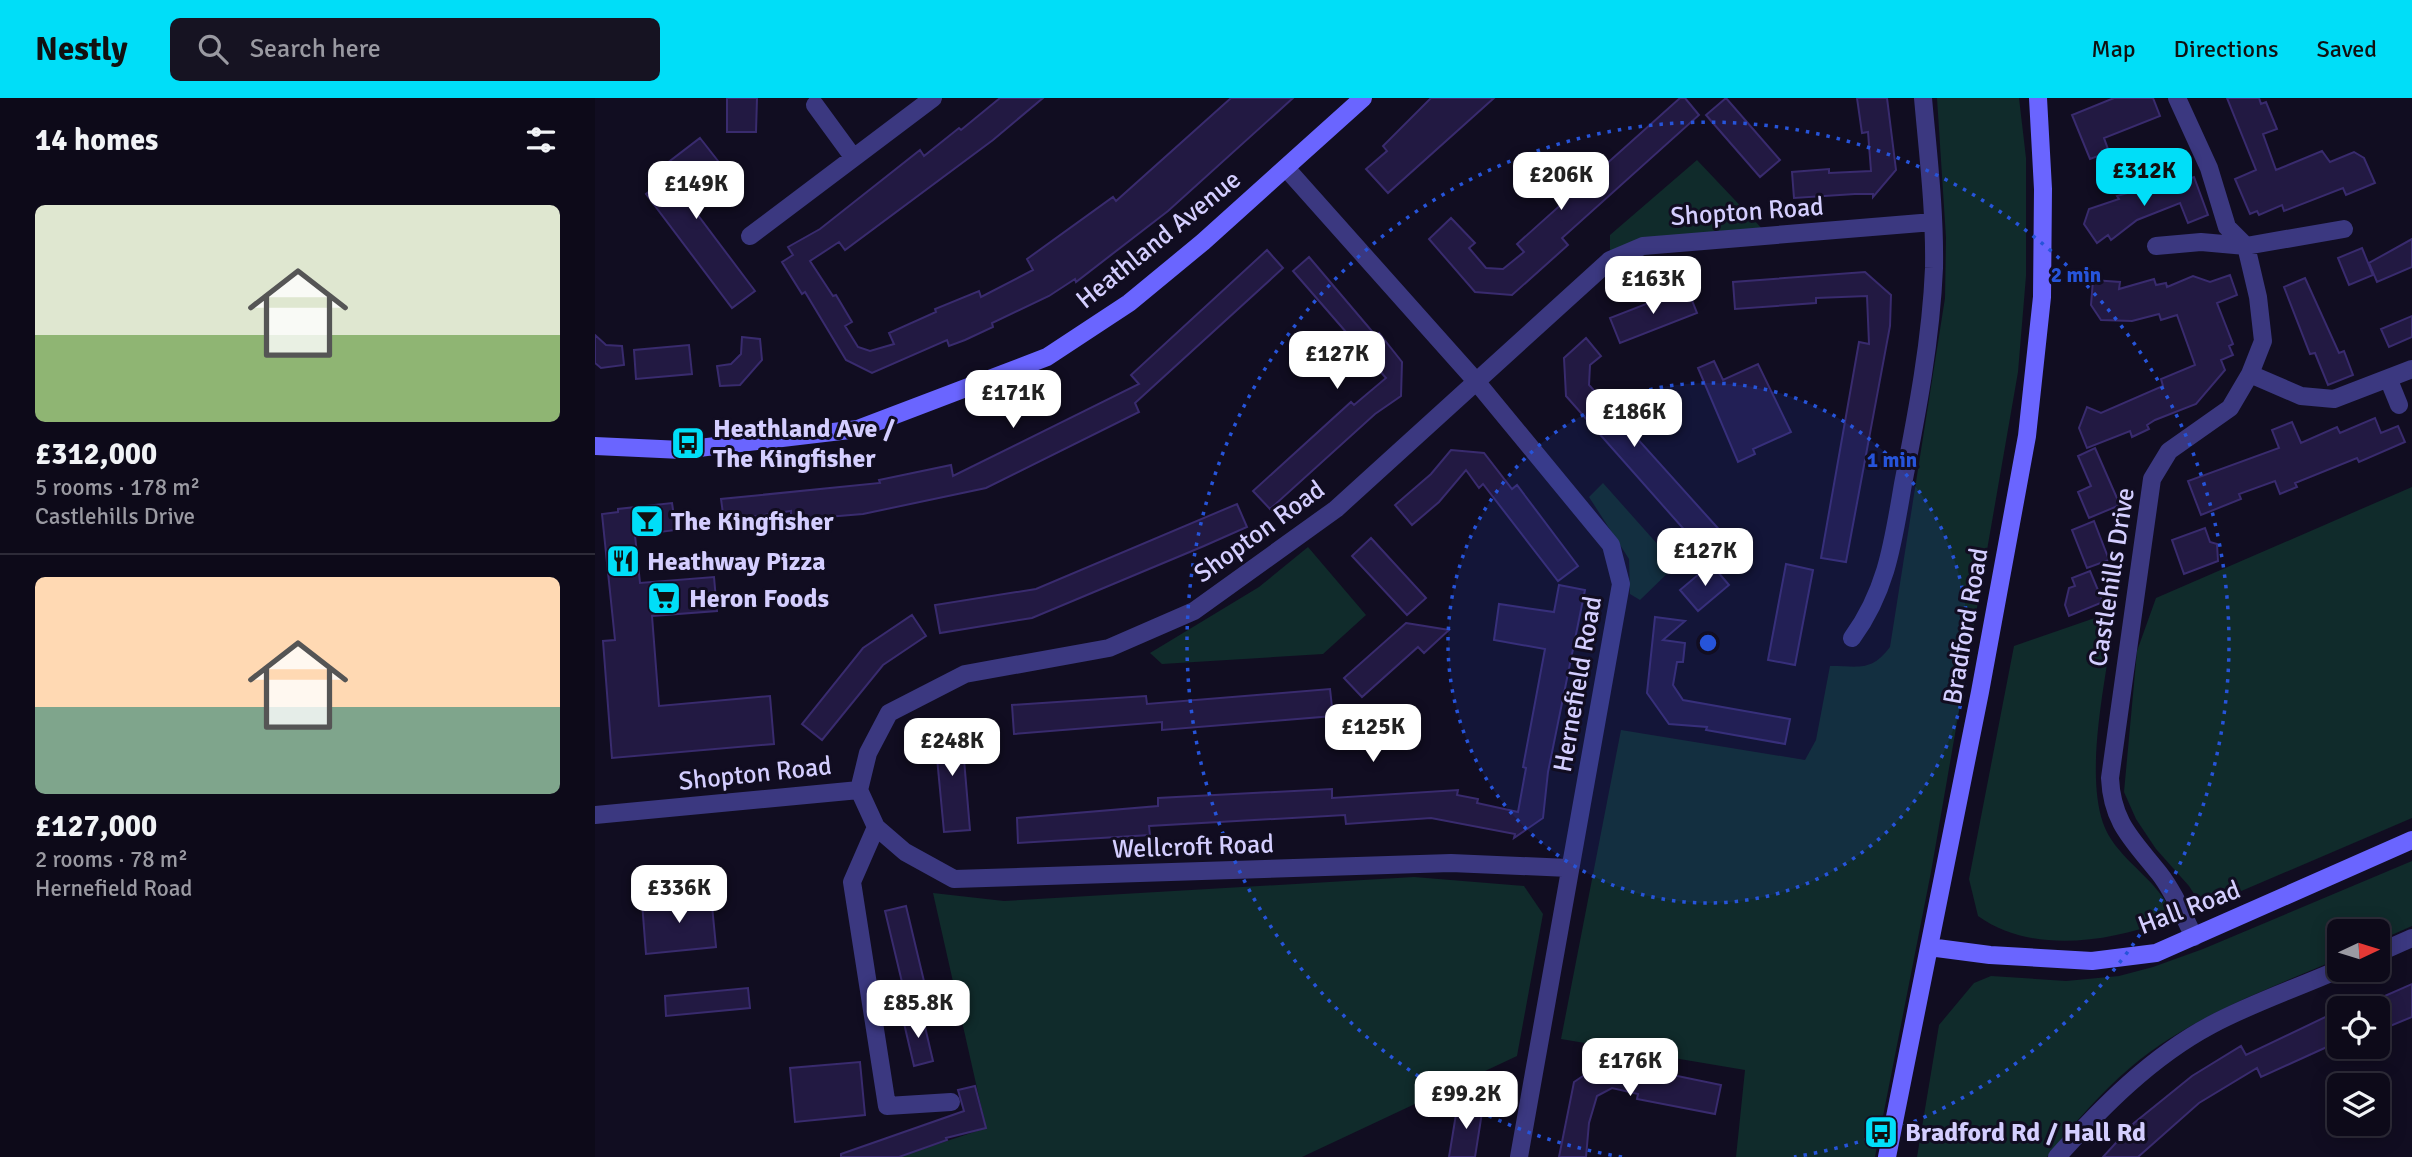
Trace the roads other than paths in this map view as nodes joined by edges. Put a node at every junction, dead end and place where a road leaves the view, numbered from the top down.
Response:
1 (933, 98) edge
2 (1363, 98) edge
3 (1923, 98) edge
4 (2038, 98) edge
5 (2177, 98) edge
6 (815, 105) dead end
7 (853, 157) junction
8 (1286, 168) junction
9 (1933, 222) junction
10 (2344, 229) dead end
11 (750, 236) dead end
12 (2156, 246) dead end
13 (2246, 246) junction
14 (2412, 369) edge
15 (2250, 374) junction
16 (2388, 378) junction
17 (1475, 380) junction
18 (2399, 405) dead end
19 (595, 446) edge
20 (1851, 638) dead end
21 (859, 790) junction
22 (595, 815) edge
23 (876, 827) junction
24 (2412, 840) edge
25 (1569, 868) junction
26 (2194, 937) junction
27 (2412, 938) edge
28 (1929, 947) junction
29 (2391, 947) edge
30 (2327, 975) edge
31 (951, 1102) dead end
32 (1520, 1157) edge
33 (1887, 1157) edge
34 (2057, 1157) edge

1 - 7 street
2 - 8 main road, Heathland Avenue
3 - 9 street
4 - 28 main road, Bradford Road
5 - 13 street, Castlehills Drive
6 - 7 street
7 - 11 street
8 - 17 street, Hernefield Road
8 - 19 main road, Heathland Avenue
9 - 17 street, Shopton Road
9 - 20 street
10 - 13 street
12 - 13 street
13 - 15 street, Castlehills Drive
14 - 16 street
15 - 16 street
15 - 26 street, Castlehills Drive
16 - 18 street
17 - 21 street, Shopton Road
17 - 25 street, Hernefield Road
21 - 22 street, Shopton Road
21 - 23 street, Wellcroft Road
23 - 25 street, Wellcroft Road
23 - 31 street
24 - 26 main road, Hall Road
25 - 32 street, Hernefield Road
26 - 28 main road, Hall Road
27 - 29 street
28 - 33 main road, Bradford Road
30 - 34 street

